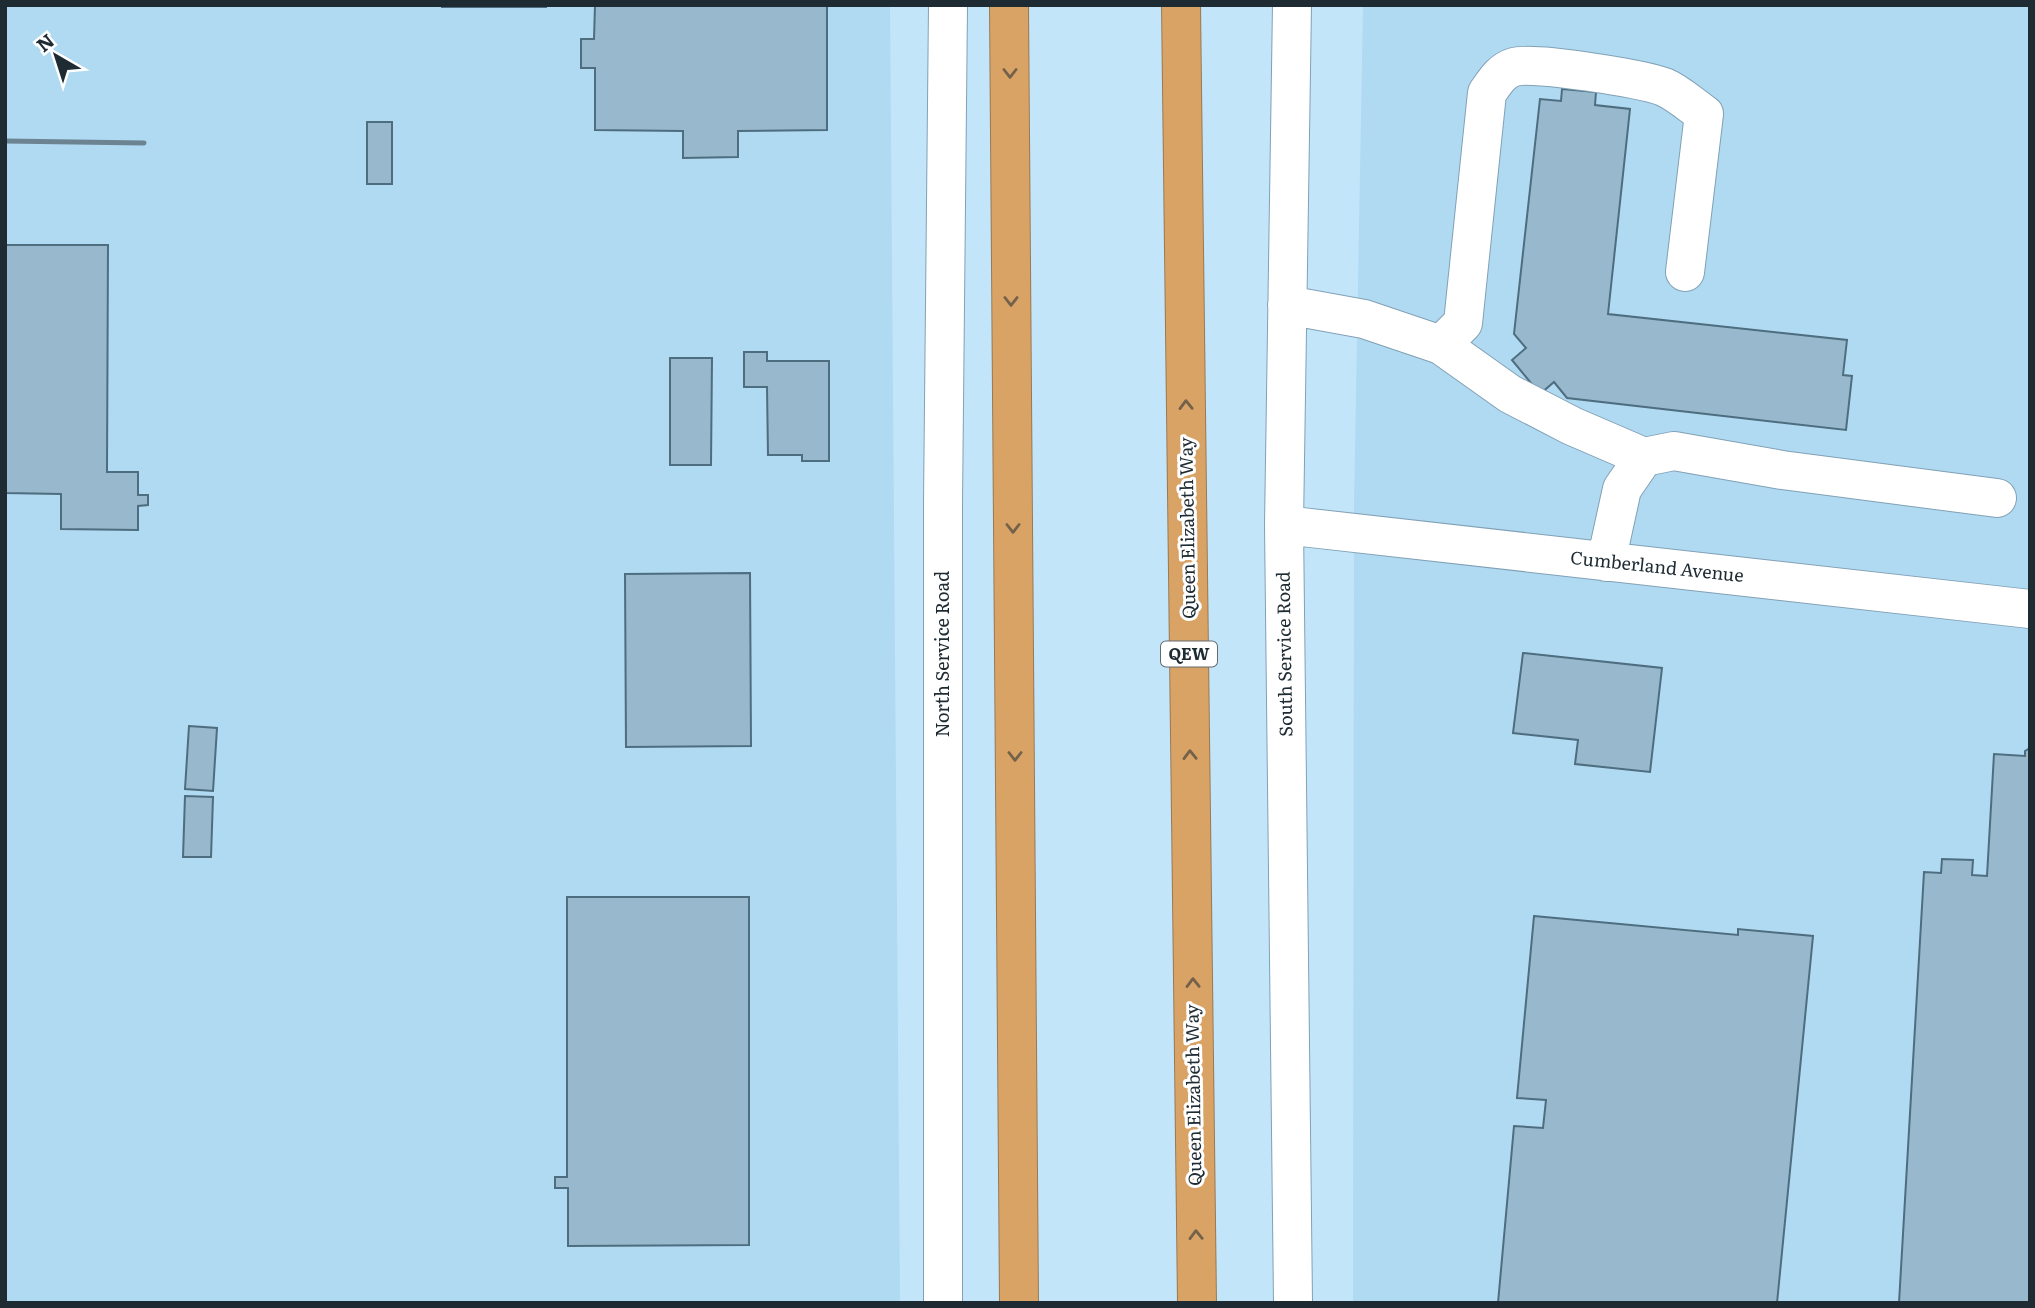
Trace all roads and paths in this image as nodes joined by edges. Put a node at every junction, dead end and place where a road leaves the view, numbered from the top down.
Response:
1 (948, 5) edge
2 (1009, 5) edge
3 (1181, 5) edge
4 (1292, 5) edge
5 (1685, 272) dead end
6 (1287, 305) junction
7 (1441, 345) junction
8 (1644, 457) junction
9 (1997, 498) dead end
10 (1283, 525) junction
11 (1605, 562) junction
12 (2030, 610) edge
13 (943, 1303) edge
14 (1019, 1303) edge
15 (1197, 1303) edge
16 (1293, 1303) edge

1 - 13 street, North Service Road
2 -> 14 highway
15 -> 3 highway, Queen Elizabeth Way / QEW
4 - 6 street, South Service Road
5 - 7 street
6 - 7 street
6 - 10 street, South Service Road
7 - 8 street
8 - 9 street
8 - 11 street
10 - 11 street, Cumberland Avenue
10 - 16 street, South Service Road
11 - 12 street, Cumberland Avenue

